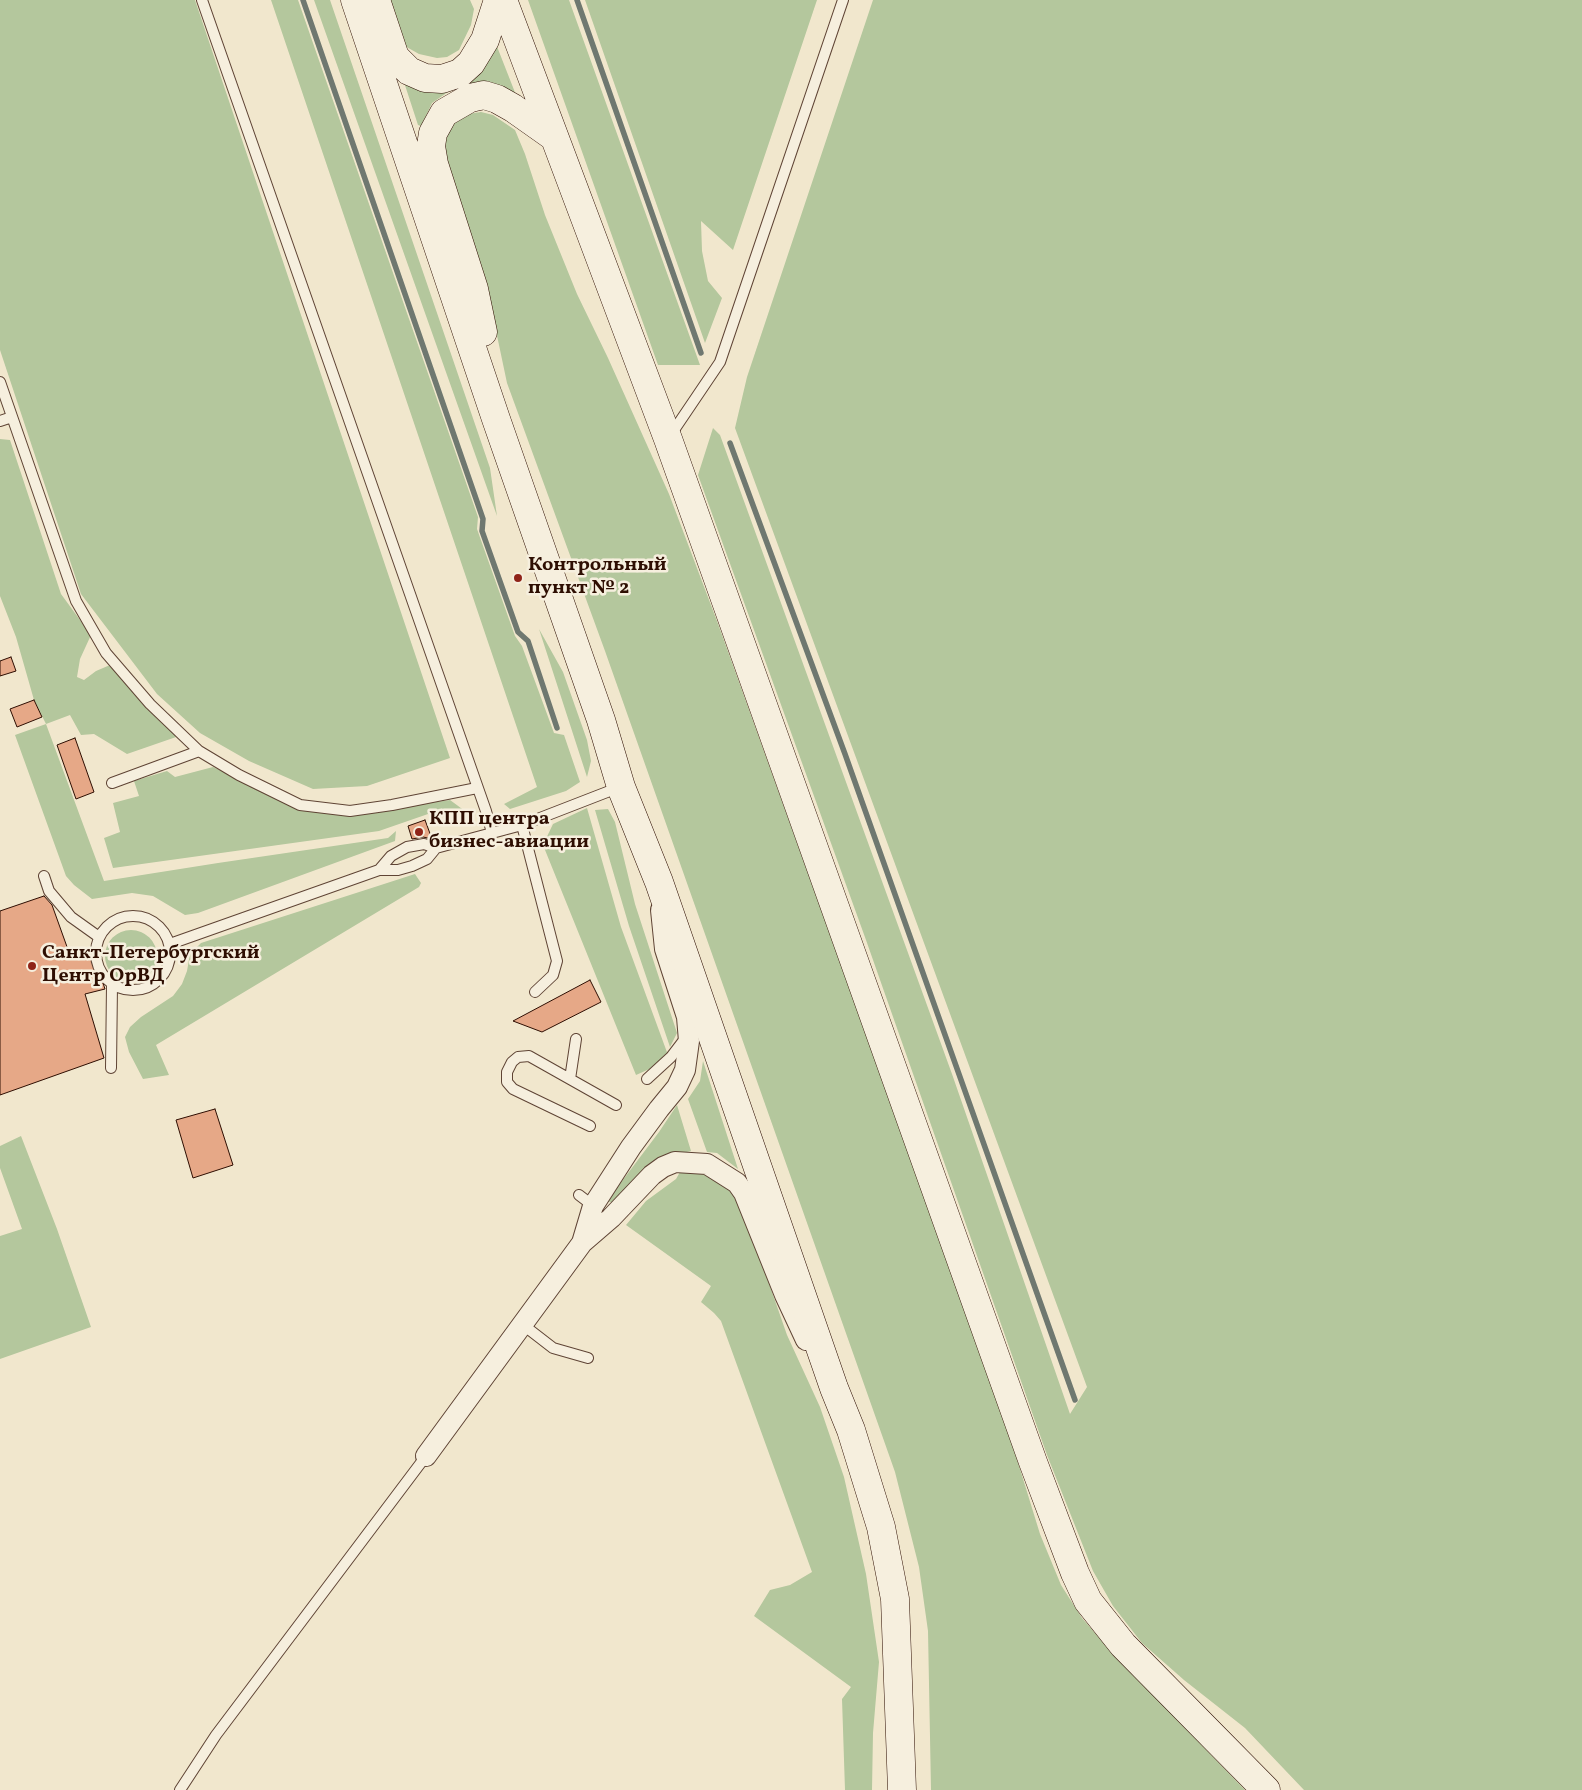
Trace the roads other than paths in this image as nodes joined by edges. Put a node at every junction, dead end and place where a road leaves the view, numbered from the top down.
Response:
1 (202, 0) edge
2 (355, 0) edge
3 (376, 0) edge
4 (498, 0) edge
5 (503, 0) edge
6 (844, 0) edge
7 (554, 137) junction
8 (0, 382) edge
9 (12, 417) junction
10 (0, 421) edge
11 (668, 439) junction
12 (508, 451) junction
13 (199, 751) junction
14 (112, 784) dead end
15 (621, 787) junction
16 (477, 788) junction
17 (522, 825) junction
18 (492, 833) junction
19 (436, 848) junction
20 (379, 870) junction
21 (44, 876) dead end
22 (659, 882) junction
23 (99, 936) junction
24 (170, 944) junction
25 (112, 985) junction
26 (535, 992) dead end
27 (689, 1033) junction
28 (576, 1039) dead end
29 (111, 1068) dead end
30 (570, 1079) junction
31 (647, 1080) dead end
32 (616, 1105) dead end
33 (590, 1126) dead end
34 (586, 1200) junction
35 (611, 1218) junction
36 (582, 1243) junction
37 (522, 1324) junction
38 (588, 1358) dead end
39 (834, 1388) junction
40 (426, 1456) joint
41 (180, 1790) edge
42 (902, 1790) edge
43 (1266, 1790) edge

1 - 16 lane
2 - 12 main road
3 - 4 main road
5 - 7 main road
6 - 11 lane
7 - 11 main road
7 - 12 main road
8 - 9 lane
9 - 10 lane
9 - 13 lane
11 - 43 main road
12 - 15 main road
13 - 14 lane
13 - 16 lane
15 - 17 lane
15 - 22 main road
16 - 18 lane
17 - 18 lane
17 - 26 lane
18 - 19 lane
19 - 20 lane
19 - 20 lane
20 - 24 lane
21 - 23 lane
22 - 27 street
22 - 39 main road
23 - 24 lane
23 - 25 lane
24 - 25 lane
25 - 29 lane
27 - 31 lane
27 - 34 street
28 - 30 lane
30 - 32 lane
30 - 33 lane
34 - 35 lane
34 - 36 street
35 - 36 street
35 - 39 street
36 - 37 street
37 - 38 lane
37 - 40 street
39 - 42 main road
40 - 41 lane

